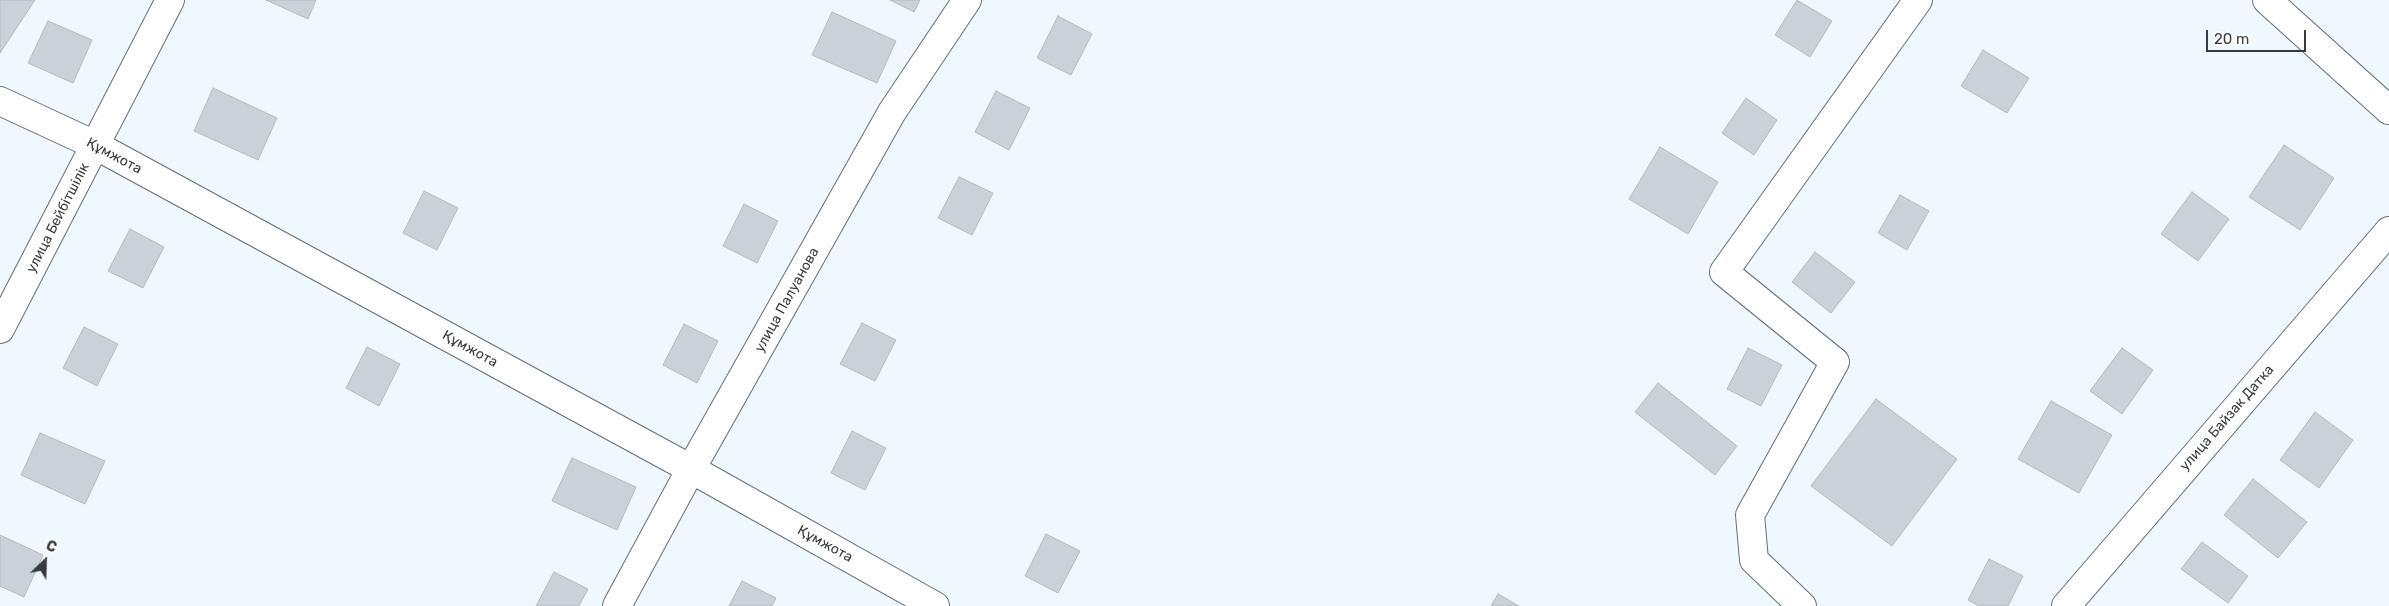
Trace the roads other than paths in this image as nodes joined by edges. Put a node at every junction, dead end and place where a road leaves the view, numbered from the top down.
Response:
1 (170, 0) edge
2 (967, 0) edge
3 (1918, 0) edge
4 (2267, 0) edge
5 (0, 101) edge
6 (2389, 110) edge
7 (95, 145) junction
8 (2389, 231) edge
9 (0, 328) edge
10 (691, 469) junction
11 (617, 606) edge
12 (935, 606) edge
13 (1802, 606) edge
14 (2066, 606) edge

1 - 7 street, улица Бейбітшілік
2 - 10 street, улица Палуанова
3 - 13 street
4 - 6 street
5 - 7 street, Құмжота
7 - 9 street, улица Бейбітшілік
7 - 10 street, Құмжота
8 - 14 street, улица Байзак Датка
10 - 11 street, улица Палуанова
10 - 12 street, Құмжота

